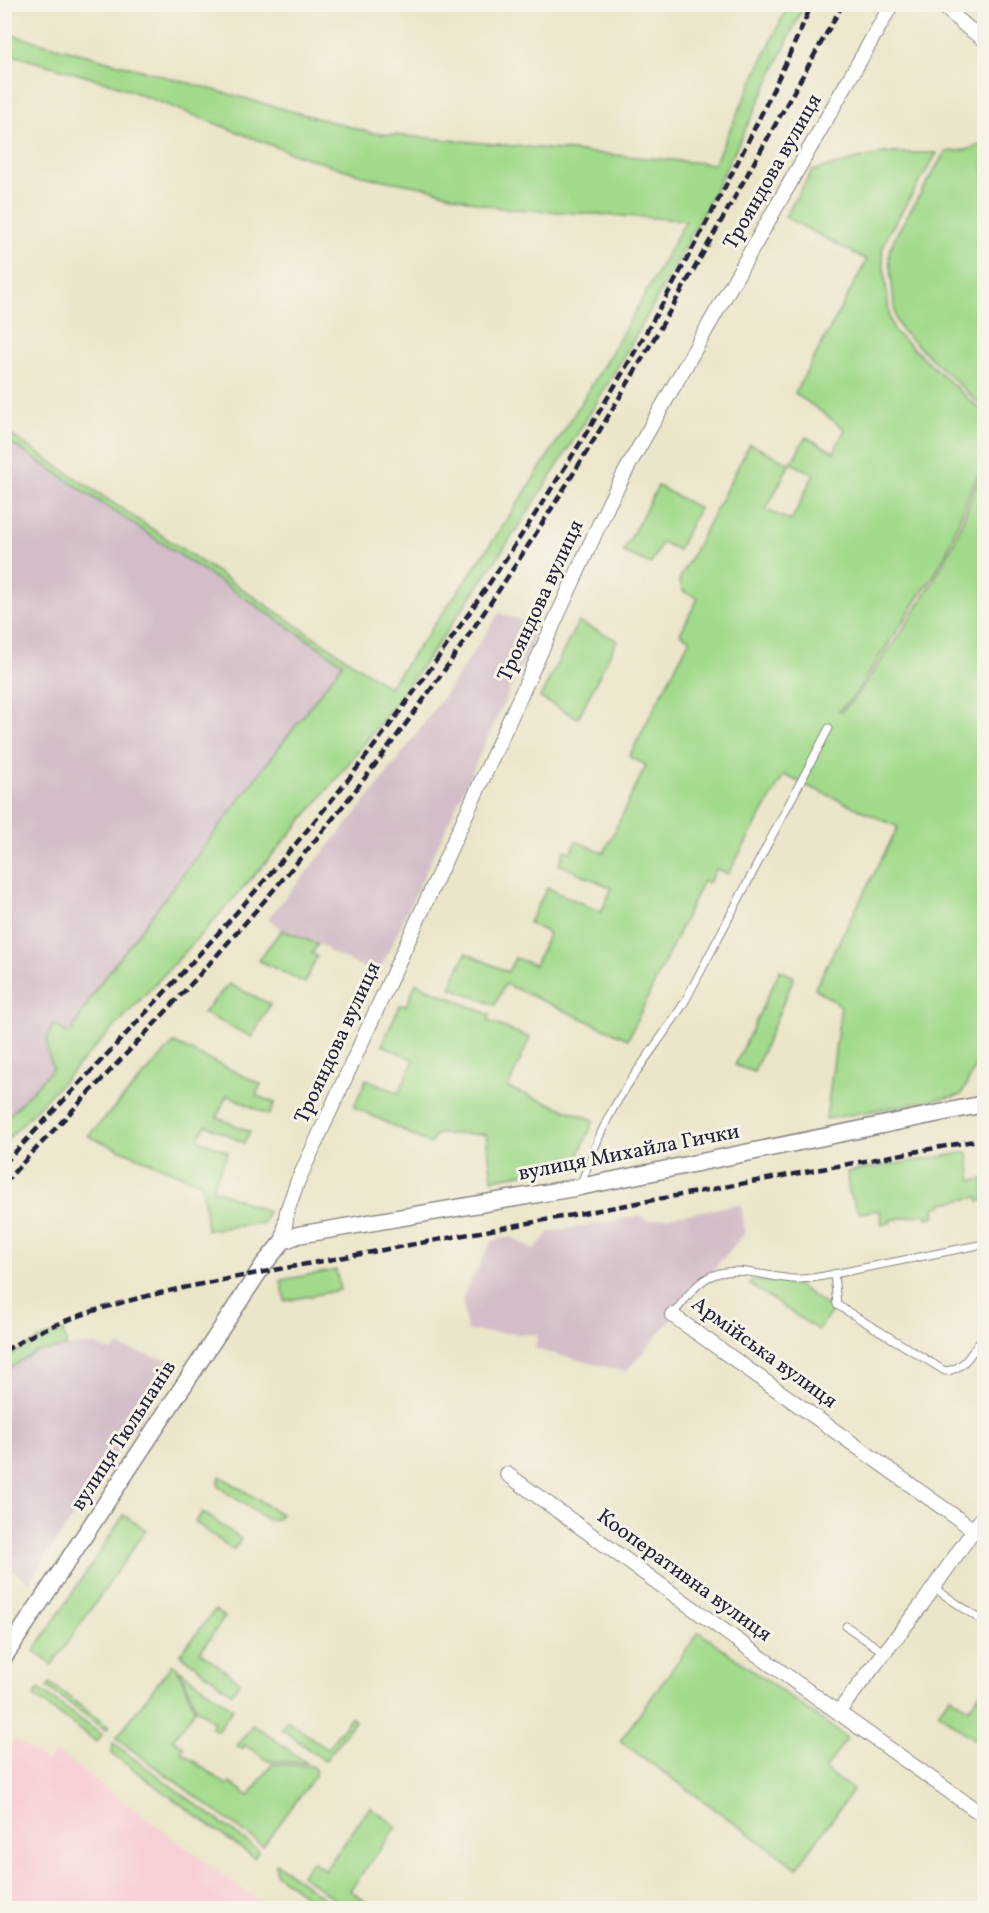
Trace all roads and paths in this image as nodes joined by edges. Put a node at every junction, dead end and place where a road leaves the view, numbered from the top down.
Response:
1 (892, 4) edge
2 (941, 4) edge
3 (984, 39) edge
4 (829, 728) dead end
5 (984, 1104) edge
6 (580, 1187) junction
7 (283, 1241) junction
8 (984, 1244) edge
9 (834, 1274) junction
10 (672, 1315) joint
11 (984, 1334) edge
12 (507, 1474) dead end
13 (984, 1515) edge
14 (974, 1530) junction
15 (934, 1588) junction
16 (984, 1622) edge
17 (846, 1626) dead end
18 (885, 1653) junction
19 (4, 1657) edge
20 (838, 1711) junction
21 (984, 1816) edge

1 - 7 street, Трояндова вулиця
2 - 3 street
4 - 6 lane
5 - 6 street, вулиця Михайла Гички
6 - 7 street, вулиця Михайла Гички
7 - 19 street, вулиця Тюльпанів
8 - 9 lane, Армійська вулиця
9 - 10 lane, Армійська вулиця
9 - 11 lane
10 - 14 street, Армійська вулиця
12 - 20 street, Кооперативна вулиця
13 - 14 street
14 - 15 street
15 - 16 lane
15 - 18 street
17 - 18 lane
18 - 20 street
20 - 21 street, Кооперативна вулиця

